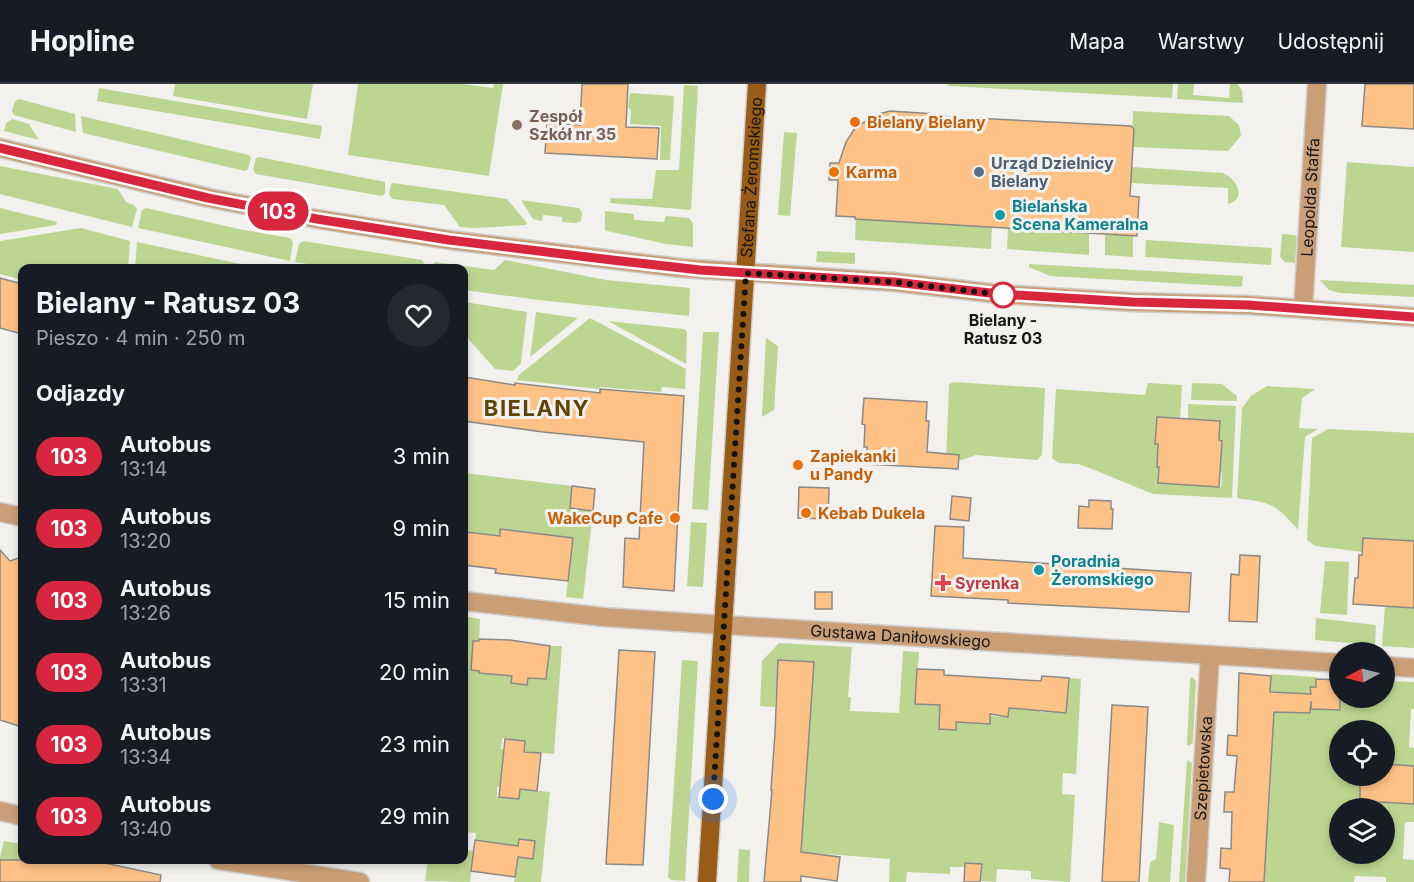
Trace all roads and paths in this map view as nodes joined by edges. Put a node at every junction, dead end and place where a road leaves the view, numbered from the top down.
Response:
1 (757, 84) edge
2 (1317, 84) edge
3 (0, 148) edge
4 (746, 273) junction
5 (1304, 309) junction
6 (1414, 317) edge
7 (0, 512) edge
8 (18, 516) edge
9 (468, 601) edge
10 (724, 626) junction
11 (1210, 655) junction
12 (1329, 662) edge
13 (1395, 667) edge
14 (1414, 668) edge
15 (0, 811) edge
16 (18, 815) edge
17 (244, 864) edge
18 (360, 882) edge
19 (707, 882) edge
20 (1196, 882) edge

1 - 4 main road, Stefana Żeromskiego
2 - 5 street, Leopolda Staffa
3 - 4 street
4 - 5 street
4 - 10 main road, Stefana Żeromskiego
5 - 6 street
7 - 8 street
9 - 10 street, Gustawa Daniłowskiego
10 - 11 street, Gustawa Daniłowskiego
10 - 19 main road, Stefana Żeromskiego
11 - 12 street, Gustawa Daniłowskiego
11 - 20 street, Szepietowska
13 - 14 street
15 - 16 street
17 - 18 street

